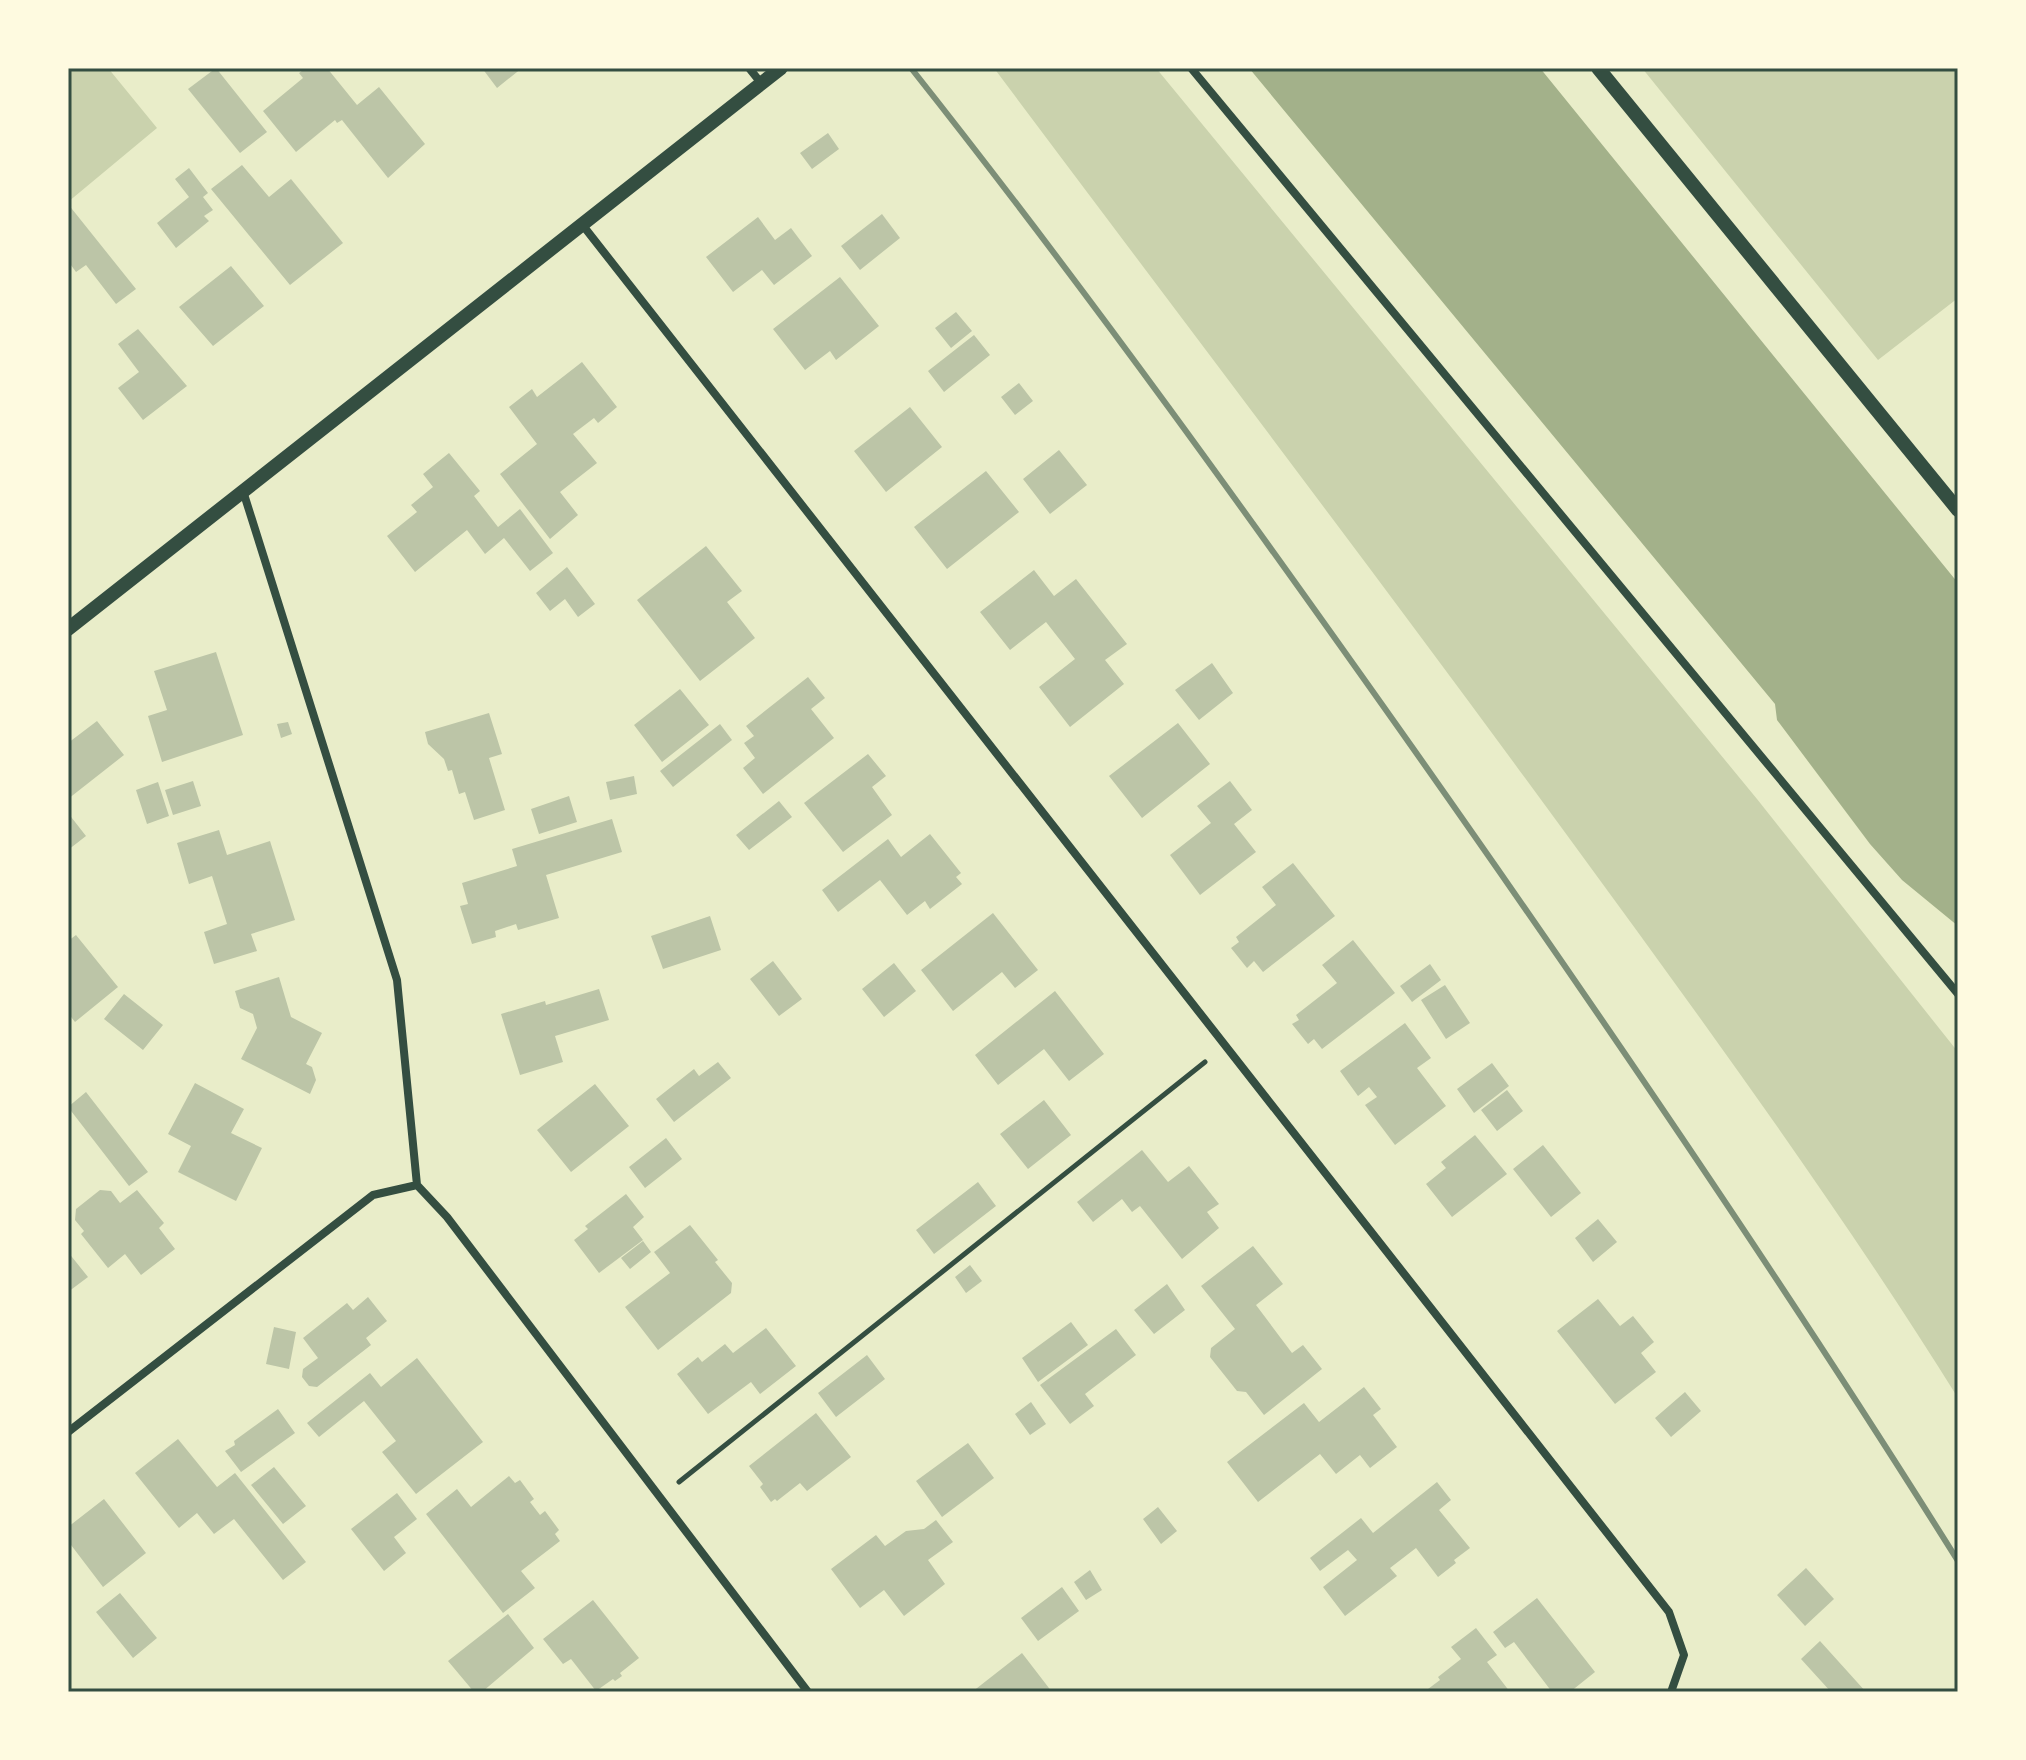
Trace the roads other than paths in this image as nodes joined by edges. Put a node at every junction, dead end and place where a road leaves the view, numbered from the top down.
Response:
1 (749, 68) edge
2 (781, 68) edge
3 (1191, 68) edge
4 (1598, 68) edge
5 (761, 83) junction
6 (581, 223) junction
7 (243, 491) junction
8 (1958, 510) edge
9 (68, 629) edge
10 (1958, 994) edge
11 (417, 1185) junction
12 (68, 1432) edge
13 (808, 1692) edge
14 (1671, 1692) edge

1 - 5 street
2 - 5 street
3 - 10 street
4 - 8 street
5 - 6 street
6 - 7 street
6 - 14 street
7 - 9 street
7 - 11 street
11 - 12 street
11 - 13 street

